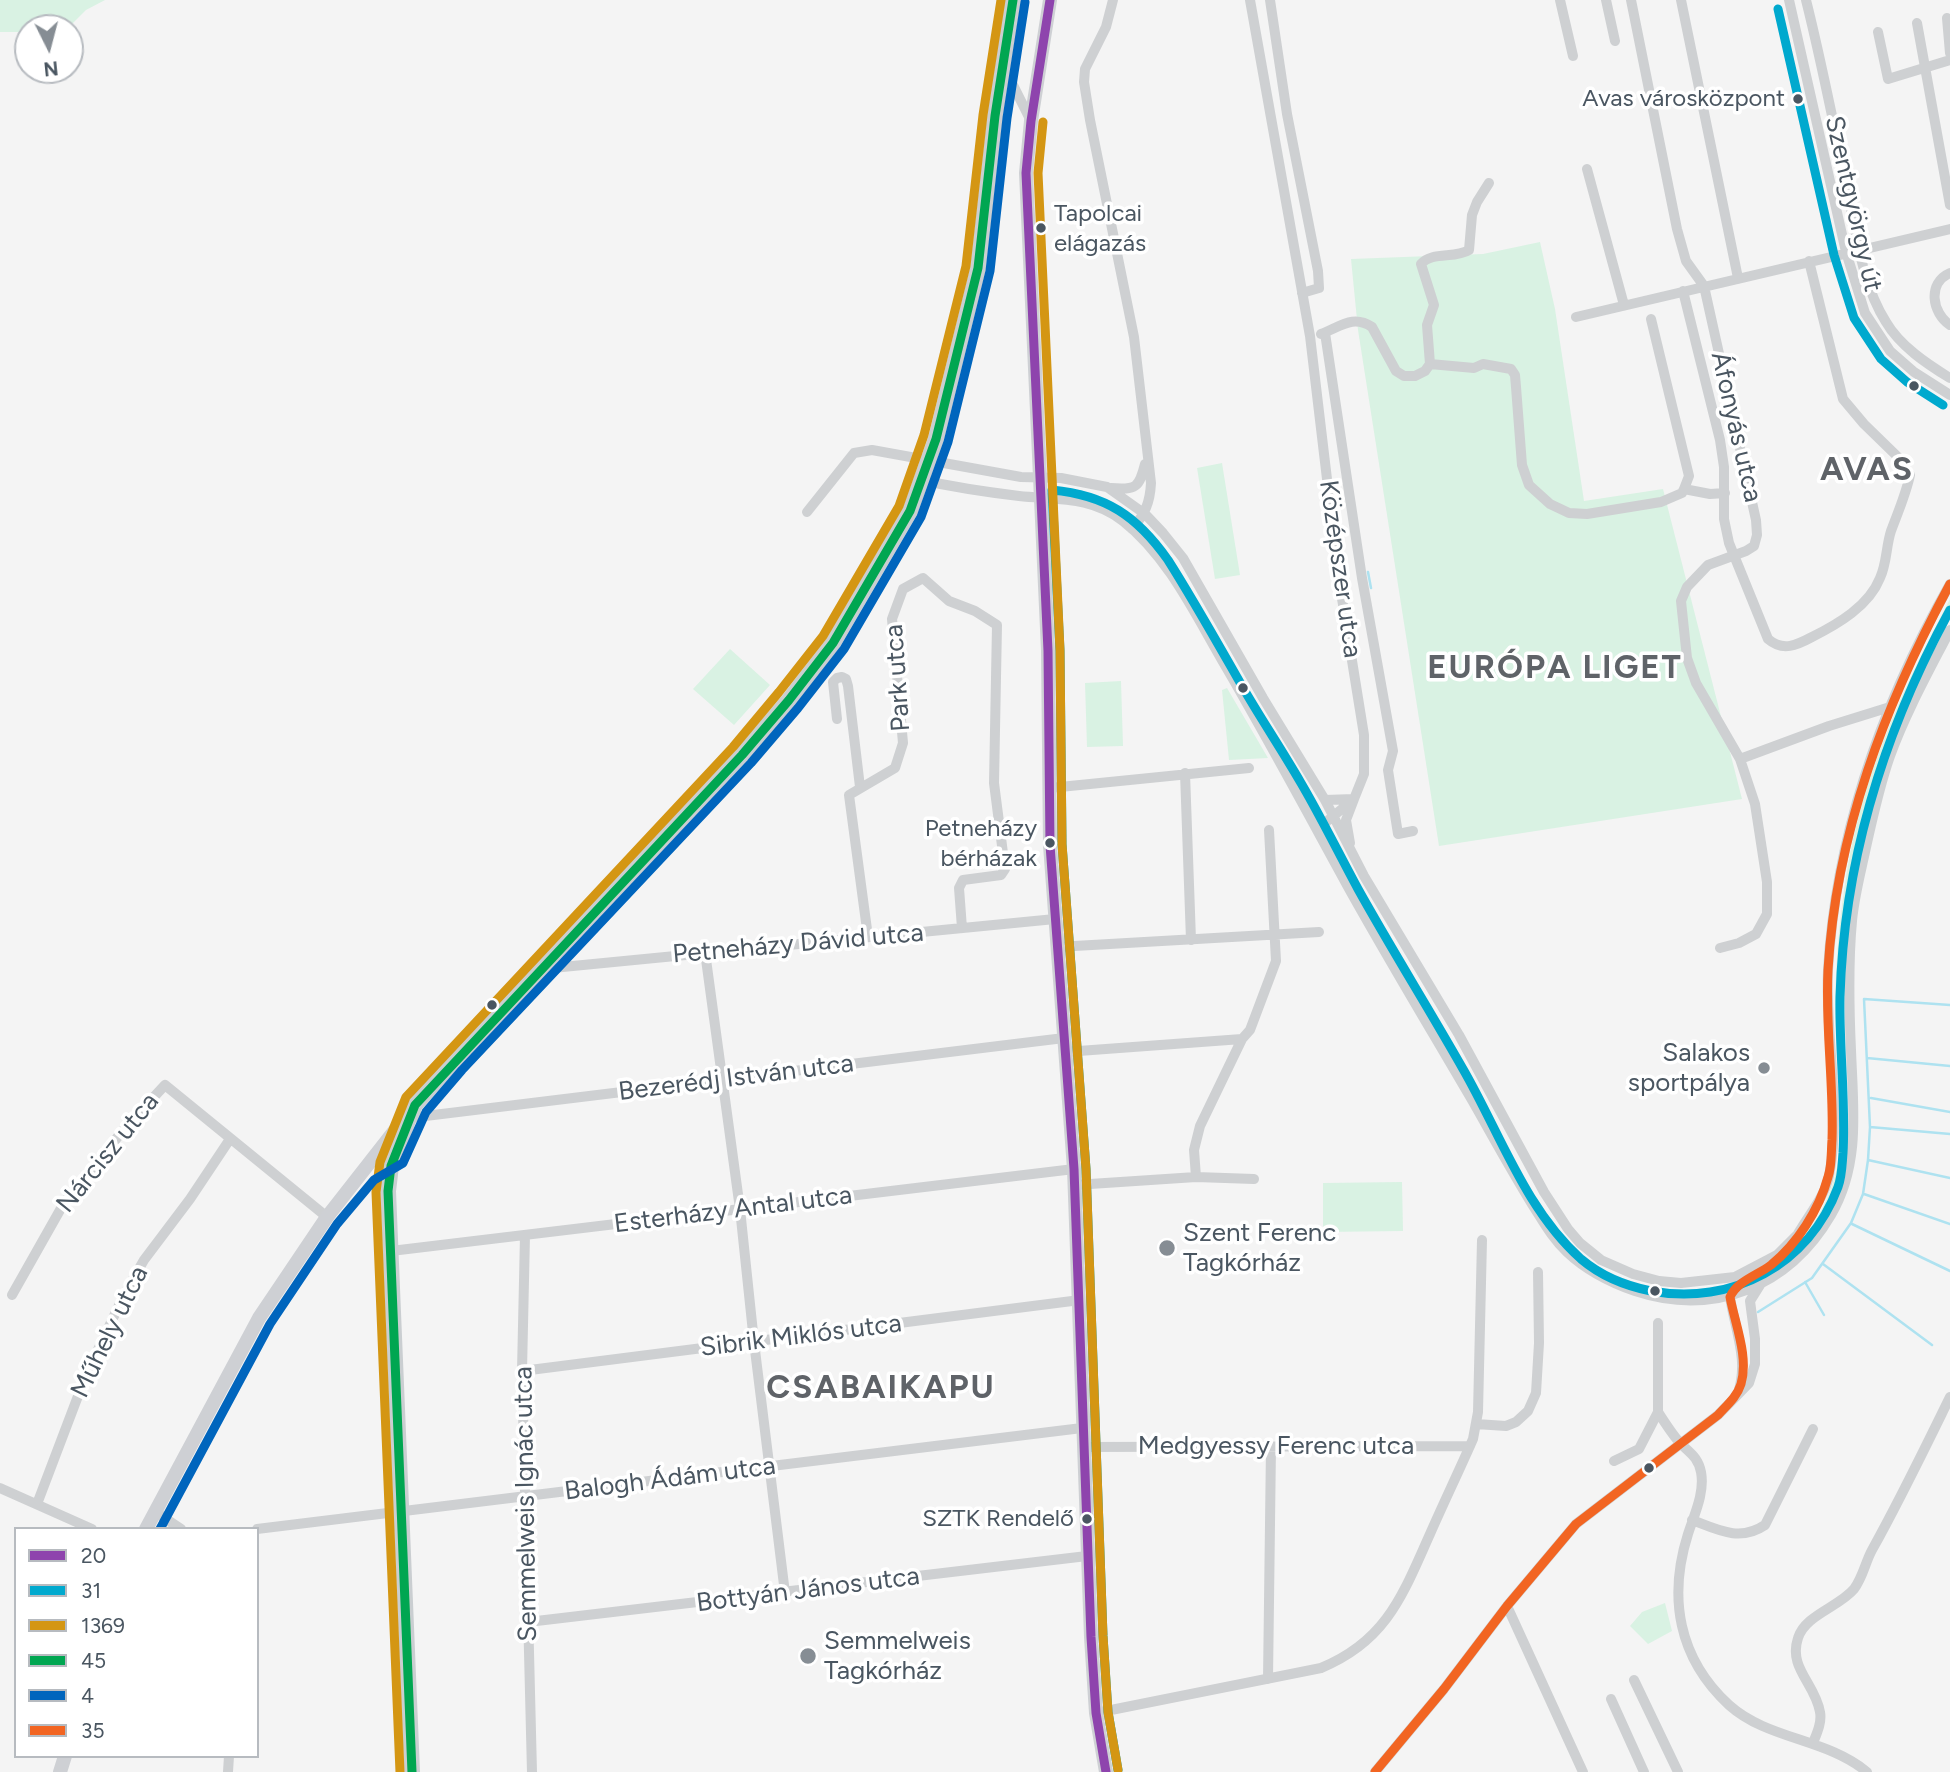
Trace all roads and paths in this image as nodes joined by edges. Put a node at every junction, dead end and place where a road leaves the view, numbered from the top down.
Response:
1 (1013, 0) edge
2 (1050, 0) edge
3 (1114, 0) edge
4 (1250, 0) edge
5 (1270, 0) edge
6 (1560, 0) edge
7 (1606, 0) edge
8 (1631, 0) edge
9 (1681, 0) edge
10 (1789, 0) edge
11 (1806, 0) edge
12 (1947, 18) dead end
13 (1917, 23) dead end
14 (1878, 32) dead end
15 (1615, 41) dead end
16 (1950, 53) edge
17 (1573, 56) dead end
18 (1950, 60) edge
19 (1923, 68) junction
20 (1008, 86) junction
21 (1031, 121) junction
22 (1587, 169) dead end
23 (1489, 183) dead end
24 (1950, 205) edge
25 (1950, 229) edge
26 (1860, 249) junction
27 (1846, 252) junction
28 (1809, 261) junction
29 (1950, 273) edge
30 (1738, 278) junction
31 (1704, 286) junction
32 (1683, 291) junction
33 (1302, 293) junction
34 (1624, 306) junction
35 (1576, 317) dead end
36 (1651, 319) dead end
37 (1950, 325) edge
38 (1325, 333) junction
39 (1310, 336) junction
40 (1430, 364) junction
41 (1950, 378) edge
42 (1950, 395) edge
43 (1147, 458) junction
44 (928, 461) junction
45 (1039, 477) junction
46 (921, 480) junction
47 (1110, 488) junction
48 (1684, 489) junction
49 (1724, 493) junction
50 (1040, 496) junction
51 (807, 512) dead end
52 (1144, 514) junction
53 (1132, 529) junction
54 (1734, 555) junction
55 (1362, 578) junction
56 (1339, 580) junction
57 (1950, 584) edge
58 (1950, 630) edge
59 (1379, 674) junction
60 (1354, 676) junction
61 (1890, 707) junction
62 (837, 719) dead end
63 (1740, 759) junction
64 (1249, 768) dead end
65 (1185, 773) junction
66 (860, 787) junction
67 (1050, 788) junction
68 (1354, 799) junction
69 (1325, 800) junction
70 (1302, 801) junction
71 (1332, 818) junction
72 (1320, 827) junction
73 (1269, 830) dead end
74 (1413, 831) dead end
75 (1352, 853) junction
76 (1346, 883) junction
77 (1055, 919) junction
78 (962, 928) junction
79 (1319, 932) dead end
80 (1275, 935) junction
81 (868, 937) junction
82 (1191, 940) junction
83 (1057, 947) junction
84 (1720, 948) dead end
85 (705, 952) junction
86 (542, 969) junction
87 (1242, 1039) junction
88 (1065, 1045) junction
89 (723, 1079) junction
90 (412, 1111) junction
91 (230, 1139) junction
92 (394, 1155) junction
93 (1074, 1169) junction
94 (366, 1170) junction
95 (1196, 1177) junction
96 (1254, 1179) dead end
97 (1075, 1185) junction
98 (740, 1209) junction
99 (327, 1217) junction
100 (525, 1235) junction
101 (1796, 1236) junction
102 (1482, 1240) dead end
103 (391, 1251) junction
104 (1538, 1272) dead end
105 (1714, 1281) junction
106 (1763, 1281) junction
107 (1734, 1294) junction
108 (12, 1295) dead end
109 (1080, 1300) junction
110 (1658, 1323) dead end
111 (754, 1342) junction
112 (1754, 1350) junction
113 (522, 1371) junction
114 (1738, 1393) junction
115 (1950, 1396) edge
116 (1658, 1412) junction
117 (1476, 1424) junction
118 (1082, 1428) junction
119 (1813, 1430) dead end
120 (1681, 1443) junction
121 (1271, 1446) junction
122 (1470, 1446) junction
123 (1083, 1447) junction
124 (1614, 1461) dead end
125 (770, 1467) junction
126 (0, 1488) edge
127 (524, 1496) junction
128 (37, 1504) junction
129 (401, 1511) junction
130 (156, 1513) junction
131 (1692, 1520) junction
132 (88, 1527) edge
133 (147, 1527) edge
134 (178, 1527) edge
135 (259, 1530) edge
136 (1087, 1556) junction
137 (785, 1593) junction
138 (1507, 1606) junction
139 (528, 1622) junction
140 (1268, 1679) junction
141 (1634, 1680) dead end
142 (1611, 1699) dead end
143 (1096, 1713) junction
144 (1813, 1743) junction
145 (412, 1772) edge
146 (532, 1772) edge
147 (1105, 1772) edge
148 (1375, 1772) edge
149 (1583, 1772) edge
150 (1644, 1772) edge
151 (1678, 1772) edge
152 (1867, 1772) edge

1 - 20 main road
2 - 21 street
3 - 43 street
4 - 33 street, Középszer utca
5 - 33 street
6 - 17 street
7 - 15 street
8 - 31 street, Áfonyás utca
9 - 30 street
10 - 27 street, Szentgyörgy út
11 - 26 street, Szentgyörgy út
12 - 16 street
13 - 19 street
14 - 19 street
18 - 19 street
19 - 24 street
20 - 21 street
20 - 44 main road
21 - 45 street
22 - 34 street
23 - 40 street
25 - 26 street
26 - 27 street
26 - 41 street, Szentgyörgy út
27 - 28 street
27 - 42 street, Szentgyörgy út
28 - 30 street
28 - 54 street, Áfonyás utca
29 - 37 street
30 - 31 street
31 - 32 street
31 - 54 street, Áfonyás utca
32 - 34 street
32 - 49 street, Áfonyás utca
33 - 39 street, Középszer utca
34 - 35 street
36 - 48 street
38 - 39 street
38 - 40 street
38 - 55 street, Középszer utca
39 - 56 street, Középszer utca
40 - 48 street
43 - 47 street
43 - 52 street
44 - 45 street
44 - 46 main road
44 - 51 street
45 - 47 street
45 - 50 street
46 - 50 street
46 - 86 main road
47 - 52 street
48 - 49 street, Áfonyás utca
49 - 54 street, Áfonyás utca
50 - 53 street
50 - 67 street
52 - 53 street
52 - 69 street
53 - 70 street
54 - 63 street
55 - 56 street
55 - 59 street, Középszer utca
56 - 60 street, Középszer utca
57 - 61 street
58 - 106 street
59 - 60 street
59 - 74 street, Középszer utca
60 - 68 street, Középszer utca
61 - 63 street
61 - 101 street
62 - 66 street
63 - 84 street
64 - 65 street
65 - 67 street
65 - 82 street
66 - 78 street, Park utca
66 - 81 street
67 - 77 street
68 - 69 street
68 - 71 street
68 - 75 street, Középszer utca
69 - 71 street
70 - 72 street
70 - 76 street
71 - 72 street
71 - 75 street
72 - 76 street
73 - 80 street
75 - 105 street
76 - 107 street
77 - 78 street, Petneházy Dávid utca
77 - 83 street
78 - 81 street, Petneházy Dávid utca
79 - 80 street
80 - 82 street
80 - 87 street
81 - 85 street, Petneházy Dávid utca
82 - 83 street
83 - 88 street
85 - 86 street, Petneházy Dávid utca
85 - 89 street
86 - 90 main road
87 - 88 street, Bezerédj István utca
87 - 95 street
88 - 89 street, Bezerédj István utca
88 - 93 street
89 - 90 street, Bezerédj István utca
89 - 98 street
90 - 92 main road
90 - 94 street
91 - 99 street, Nárcisz utca
91 - 108 street, Nárcisz utca
91 - 128 street, Műhely utca
92 - 94 street
92 - 103 main road
93 - 97 street
93 - 98 street, Esterházy Antal utca
94 - 99 street
95 - 96 street
95 - 97 street
97 - 109 street
98 - 100 street, Esterházy Antal utca
98 - 111 street
99 - 130 street
100 - 103 street, Esterházy Antal utca
100 - 113 street, Semmelweis Ignác utca
101 - 105 street
101 - 107 street
102 - 117 street
103 - 129 main road
104 - 117 street
105 - 107 street
106 - 107 street
106 - 112 street
107 - 112 street
107 - 114 street
109 - 111 street, Sibrik Miklós utca
109 - 118 street
110 - 116 street
111 - 113 street, Sibrik Miklós utca
111 - 125 street
112 - 114 street
113 - 127 street, Semmelweis Ignác utca
114 - 120 street
115 - 144 street
116 - 120 street
116 - 124 street
117 - 122 street
118 - 123 street
118 - 125 street, Balogh Ádám utca
119 - 131 street
120 - 131 street
120 - 138 street
121 - 122 street, Medgyessy Ferenc utca
121 - 123 street, Medgyessy Ferenc utca
121 - 140 street
122 - 140 street
123 - 136 street
125 - 127 street, Balogh Ádám utca
125 - 137 street
126 - 128 street
127 - 129 street, Balogh Ádám utca
127 - 139 street, Semmelweis Ignác utca
128 - 132 street
129 - 135 street, Balogh Ádám utca
129 - 145 main road
130 - 133 street
130 - 134 street
131 - 144 street
136 - 137 street, Bottyán János utca
136 - 143 street
137 - 139 street, Bottyán János utca
138 - 148 street
138 - 149 street
139 - 146 street, Semmelweis Ignác utca
140 - 143 street
141 - 151 street
142 - 150 street
143 - 147 street
144 - 152 street

